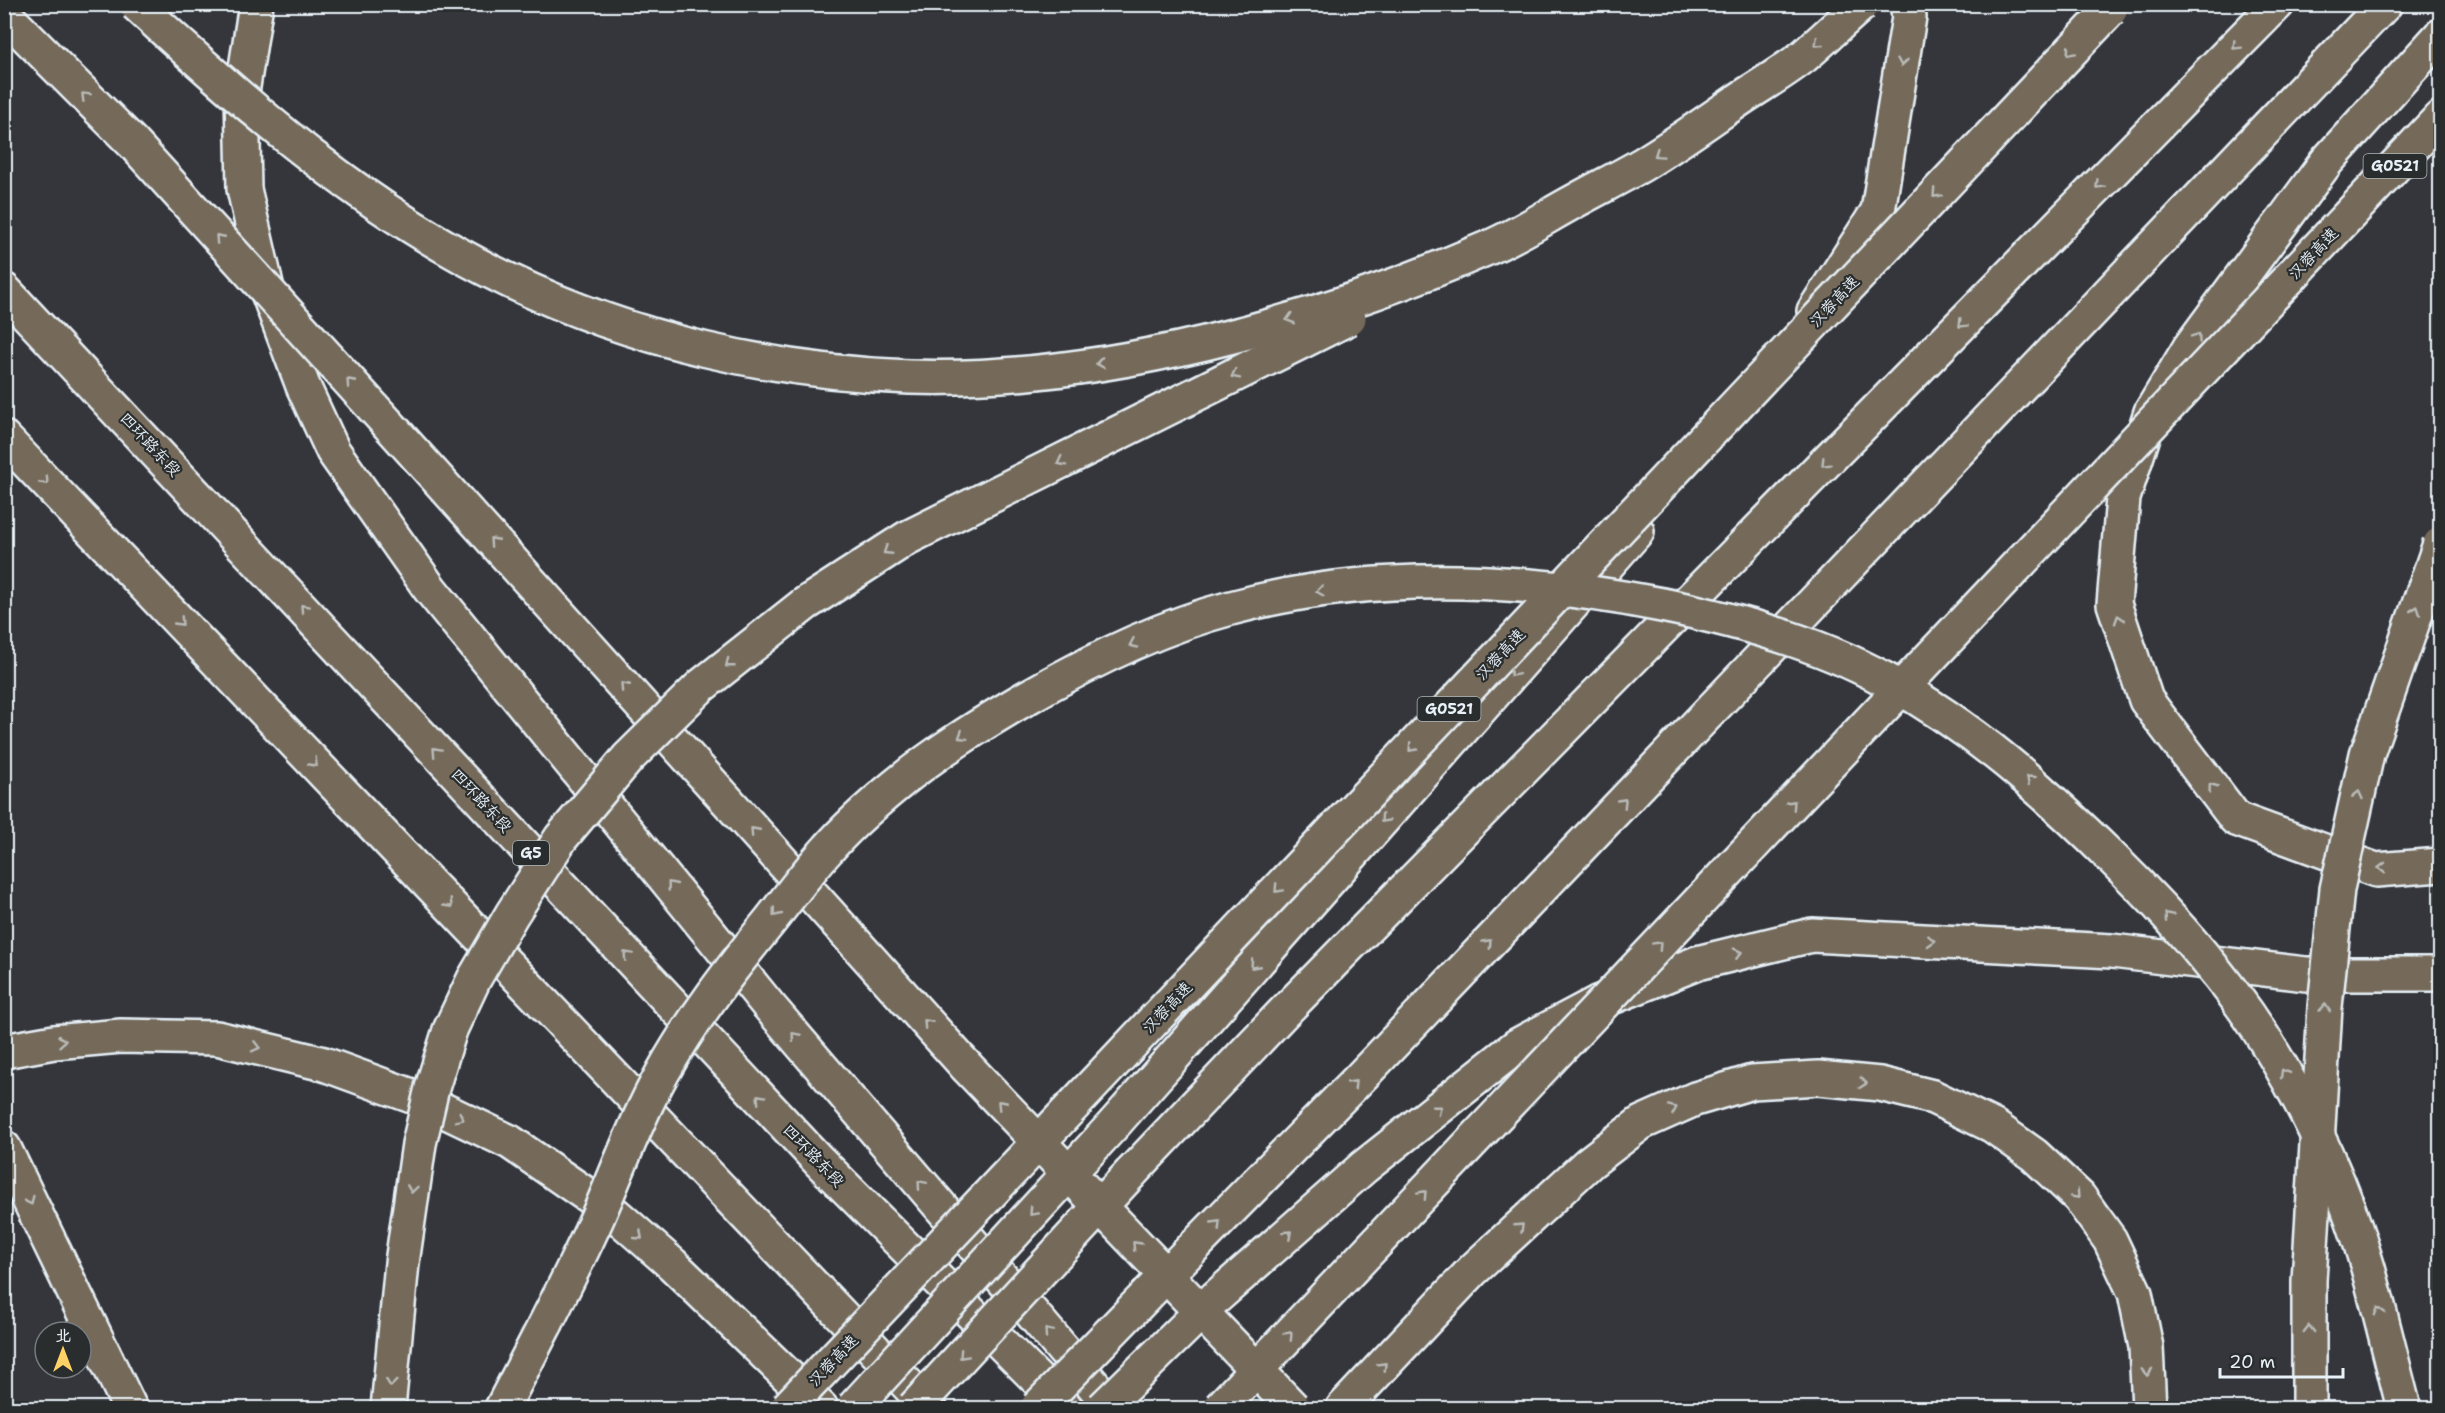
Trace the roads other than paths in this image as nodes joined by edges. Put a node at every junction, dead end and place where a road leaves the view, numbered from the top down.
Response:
1 (136, 4) edge
2 (256, 4) edge
3 (1862, 4) edge
4 (1907, 4) edge
5 (2115, 4) edge
6 (2277, 4) edge
7 (2385, 4) edge
8 (4, 14) edge
9 (2440, 36) edge
10 (2440, 118) edge
11 (1494, 246) junction
12 (4, 290) edge
13 (4, 438) edge
14 (2440, 544) edge
15 (2440, 865) edge
16 (2440, 974) edge
17 (4, 1051) edge
18 (4, 1148) edge
19 (130, 1408) edge
20 (388, 1408) edge
21 (502, 1408) edge
22 (787, 1408) edge
23 (821, 1408) edge
24 (853, 1408) edge
25 (914, 1408) edge
26 (930, 1408) edge
27 (1037, 1408) edge
28 (1066, 1408) edge
29 (1103, 1408) edge
30 (1113, 1408) edge
31 (1220, 1408) edge
32 (1293, 1408) edge
33 (1343, 1408) edge
34 (2149, 1408) edge
35 (2309, 1408) edge
36 (2404, 1408) edge

11 -> 1 main road, bridge
30 -> 2 main road
3 -> 11 main road, bridge
4 -> 24 main road, bridge
5 -> 22 main road, 汉蓉高速 / G0521, bridge
6 -> 25 main road, bridge
27 -> 7 main road, bridge
32 -> 8 main road, bridge
15 -> 9 main road
31 -> 10 main road, 汉蓉高速 / G0521, bridge
11 -> 20 main road, bridge
28 -> 12 main road, 四环路东段 / G5
13 -> 26 main road
35 -> 14 main road, bridge
29 -> 16 main road, bridge
17 -> 23 main road
18 -> 19 main road
36 -> 21 main road, bridge
33 -> 34 main road

